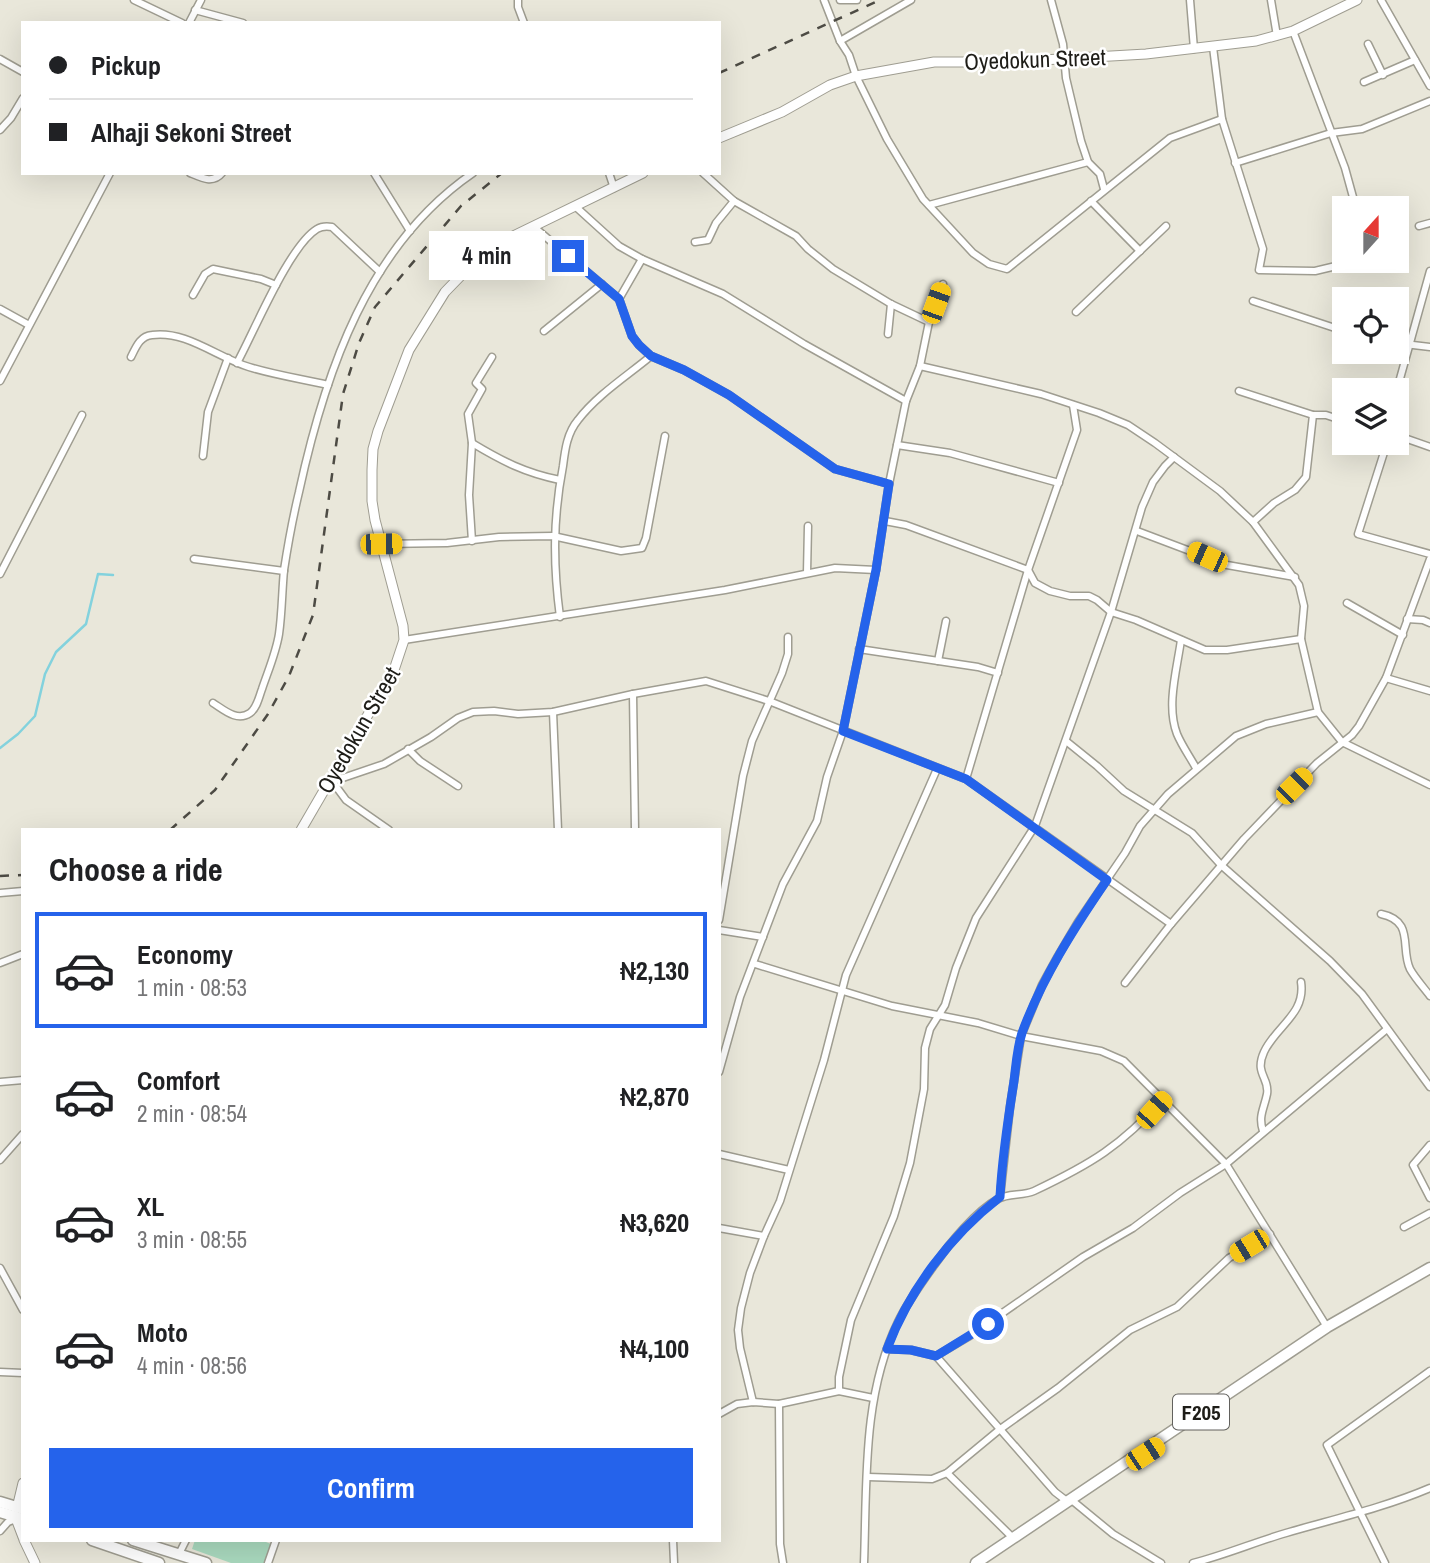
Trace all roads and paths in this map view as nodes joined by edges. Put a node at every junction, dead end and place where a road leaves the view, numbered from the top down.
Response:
1 (134, 0) edge
2 (201, 0) edge
3 (518, 0) edge
4 (824, 0) edge
5 (841, 0) edge
6 (857, 0) edge
7 (911, 0) edge
8 (1051, 0) edge
9 (1190, 0) edge
10 (1270, 0) edge
11 (1357, 0) edge
12 (1381, 0) edge
13 (1339, 4) edge
14 (195, 10) junction
15 (178, 21) edge
16 (190, 21) edge
17 (236, 21) edge
18 (523, 21) edge
19 (1293, 31) junction
20 (1277, 36) junction
21 (840, 41) junction
22 (1368, 44) dead end
23 (1213, 47) junction
24 (1194, 49) junction
25 (0, 59) edge
26 (1066, 59) junction
27 (1415, 60) junction
28 (21, 71) edge
29 (1383, 75) junction
30 (856, 76) junction
31 (1364, 82) dead end
32 (1430, 86) edge
33 (21, 100) edge
34 (1430, 101) edge
35 (1222, 119) junction
36 (0, 130) edge
37 (1331, 133) junction
38 (721, 137) edge
39 (1088, 163) junction
40 (1235, 163) junction
41 (109, 175) edge
42 (197, 175) edge
43 (220, 175) edge
44 (375, 175) edge
45 (470, 175) edge
46 (610, 175) edge
47 (639, 175) edge
48 (705, 175) edge
49 (614, 188) junction
50 (1104, 189) junction
51 (1353, 196) edge
52 (734, 201) junction
53 (1091, 201) junction
54 (929, 205) junction
55 (576, 206) junction
56 (1430, 223) edge
57 (1166, 226) dead end
58 (1419, 226) dead end
59 (534, 227) junction
60 (410, 231) junction
61 (695, 242) dead end
62 (1140, 251) junction
63 (642, 259) junction
64 (1332, 267) edge
65 (1430, 271) edge
66 (380, 272) junction
67 (602, 284) junction
68 (943, 284) dead end
69 (276, 285) junction
70 (193, 295) dead end
71 (619, 299) junction
72 (1252, 301) dead end
73 (891, 304) junction
74 (0, 309) edge
75 (1076, 312) dead end
76 (929, 322) junction
77 (29, 325) junction
78 (1332, 327) edge
79 (544, 331) dead end
80 (888, 334) dead end
81 (1410, 345) junction
82 (1430, 348) edge
83 (651, 356) junction
84 (131, 357) dead end
85 (492, 357) dead end
86 (228, 358) junction
87 (237, 363) junction
88 (920, 366) junction
89 (1400, 378) edge
90 (0, 381) edge
91 (328, 384) junction
92 (1239, 391) dead end
93 (906, 401) junction
94 (1073, 405) junction
95 (82, 415) dead end
96 (1313, 415) junction
97 (1332, 417) edge
98 (665, 436) dead end
99 (1409, 440) edge
100 (471, 443) junction
101 (897, 444) junction
102 (1430, 447) edge
103 (1383, 455) edge
104 (203, 456) dead end
105 (1174, 457) junction
106 (560, 480) junction
107 (1059, 483) junction
108 (889, 484) junction
109 (885, 521) junction
110 (1253, 522) junction
111 (808, 526) dead end
112 (1137, 531) junction
113 (554, 536) junction
114 (472, 541) junction
115 (381, 544) junction
116 (1430, 556) edge
117 (194, 559) dead end
118 (284, 570) junction
119 (876, 570) junction
120 (1028, 570) junction
121 (807, 573) junction
122 (0, 574) edge
123 (1295, 578) junction
124 (1347, 603) dead end
125 (1111, 612) junction
126 (560, 617) junction
127 (1407, 620) junction
128 (946, 621) dead end
129 (1430, 623) edge
130 (1403, 635) junction
131 (788, 637) dead end
132 (1301, 639) junction
133 (404, 640) junction
134 (1181, 640) junction
135 (859, 649) junction
136 (938, 661) junction
137 (998, 673) junction
138 (1386, 678) junction
139 (1430, 691) edge
140 (633, 694) junction
141 (769, 701) junction
142 (212, 703) dead end
143 (554, 712) junction
144 (1318, 712) junction
145 (843, 731) junction
146 (1066, 741) junction
147 (1342, 742) junction
148 (408, 750) junction
149 (1196, 768) junction
150 (937, 769) junction
151 (966, 779) junction
152 (332, 781) junction
153 (1430, 785) edge
154 (458, 786) dead end
155 (324, 788) junction
156 (1154, 811) junction
157 (1035, 826) junction
158 (302, 828) edge
159 (386, 828) edge
160 (558, 828) edge
161 (635, 828) edge
162 (1221, 865) junction
163 (1107, 880) junction
164 (21, 891) edge
165 (0, 893) edge
166 (721, 908) edge
167 (1381, 914) dead end
168 (1171, 923) junction
169 (721, 930) edge
170 (763, 937) junction
171 (21, 955) edge
172 (0, 963) edge
173 (755, 964) junction
174 (1301, 982) dead end
175 (1125, 983) dead end
176 (843, 992) junction
177 (1430, 996) edge
178 (939, 1016) junction
179 (1387, 1030) junction
180 (1021, 1036) junction
181 (721, 1065) edge
182 (21, 1080) edge
183 (0, 1082) edge
184 (1430, 1087) edge
185 (1163, 1099) junction
186 (1263, 1131) junction
187 (21, 1136) edge
188 (1430, 1145) edge
189 (721, 1154) edge
190 (0, 1160) edge
191 (1226, 1164) junction
192 (789, 1170) junction
193 (1000, 1197) junction
194 (1430, 1198) edge
195 (1430, 1213) edge
196 (1404, 1227) dead end
197 (721, 1228) edge
198 (1269, 1234) junction
199 (764, 1236) junction
200 (0, 1268) edge
201 (1430, 1268) edge
202 (1430, 1273) edge
203 (21, 1306) edge
204 (1327, 1327) junction
205 (887, 1349) junction
206 (936, 1356) junction
207 (1430, 1371) edge
208 (0, 1372) edge
209 (21, 1373) edge
210 (839, 1391) junction
211 (873, 1398) junction
212 (753, 1402) junction
213 (779, 1404) junction
214 (721, 1413) edge
215 (1182, 1427) junction
216 (999, 1430) junction
217 (947, 1473) junction
218 (868, 1477) junction
219 (1430, 1488) edge
220 (0, 1502) edge
221 (1071, 1502) junction
222 (1360, 1511) junction
223 (0, 1512) edge
224 (19, 1514) edge
225 (0, 1531) edge
226 (1014, 1538) junction
227 (26, 1542) edge
228 (98, 1542) edge
229 (140, 1542) edge
230 (185, 1542) edge
231 (275, 1542) edge
232 (673, 1542) edge
233 (179, 1554) junction
234 (34, 1563) edge
235 (159, 1563) edge
236 (206, 1563) edge
237 (268, 1563) edge
238 (674, 1563) edge
239 (783, 1563) edge
240 (864, 1563) edge
241 (976, 1563) edge
242 (982, 1563) edge
243 (1160, 1563) edge
244 (1194, 1563) edge
245 (1385, 1563) edge

1 - 15 street
2 - 14 street
3 - 18 street
4 - 21 street
5 - 6 street
7 - 21 street
8 - 26 street
9 - 24 street
10 - 20 street
11 - 13 street, Oyedokun Street
12 - 27 street
13 - 19 street, Oyedokun Street
14 - 16 street
14 - 17 street
19 - 20 street, Oyedokun Street
19 - 37 street
20 - 23 street, Oyedokun Street
21 - 30 street
22 - 29 street
23 - 24 street, Oyedokun Street
23 - 35 street
24 - 26 street, Oyedokun Street
25 - 28 street
26 - 30 street, Oyedokun Street
26 - 39 street
27 - 29 street
27 - 32 street
29 - 31 street
30 - 38 street, Oyedokun Street
30 - 54 street
33 - 36 street
34 - 37 street
35 - 40 street
35 - 50 street
37 - 40 street
37 - 51 street
39 - 50 street
39 - 54 street
40 - 64 street
41 - 77 street
42 - 43 street
44 - 60 street
45 - 60 street
46 - 49 street
47 - 49 street, Oyedokun Street
48 - 52 street
49 - 55 street, Oyedokun Street
50 - 53 street
52 - 61 street
52 - 73 street
53 - 54 street
53 - 62 street
55 - 59 street, Oyedokun Street
55 - 63 street
56 - 58 street
57 - 62 street
59 - 67 street
59 - 115 street, Oyedokun Street
60 - 66 street
62 - 75 street
63 - 71 street
63 - 93 street
65 - 81 street
66 - 69 street
66 - 91 street
67 - 71 street
67 - 79 street
68 - 76 street
69 - 70 street
69 - 87 street
71 - 83 street
72 - 78 street
73 - 76 street
73 - 80 street
74 - 77 street
76 - 88 street
77 - 90 street
81 - 82 street
81 - 89 street
83 - 106 street
83 - 108 street
84 - 86 street
85 - 100 street
86 - 87 street
86 - 104 street
87 - 91 street
88 - 93 street
88 - 94 street
91 - 118 street
92 - 96 street
93 - 101 street
94 - 105 street
94 - 107 street
95 - 122 street
96 - 97 street
96 - 110 street
98 - 113 street
99 - 102 street
100 - 106 street
100 - 114 street
101 - 107 street
101 - 108 street
103 - 116 street
105 - 110 street
105 - 112 street
106 - 113 street
107 - 120 street
108 - 109 street
109 - 119 street
109 - 120 street
110 - 123 street
111 - 121 street
112 - 123 street
112 - 125 street
113 - 114 street
113 - 126 street
114 - 115 street
115 - 133 street, Oyedokun Street
116 - 127 street
117 - 118 street
118 - 142 street
119 - 121 street
119 - 135 street
120 - 125 street
120 - 137 street
121 - 126 street
123 - 132 street
124 - 130 street
125 - 134 street
125 - 146 street
126 - 133 street
127 - 129 street
127 - 130 street
128 - 136 street
130 - 138 street
131 - 141 street
132 - 134 street
132 - 144 street
133 - 155 street, Oyedokun Street
134 - 149 street
135 - 136 street
135 - 145 street
136 - 137 street
137 - 151 street
138 - 139 street
138 - 147 street
140 - 141 street
140 - 143 street
140 - 161 street
141 - 145 street
141 - 166 street
143 - 148 street
143 - 160 street
144 - 147 street
144 - 149 street
145 - 150 street
145 - 170 street
146 - 156 street
146 - 157 street
147 - 153 street
147 - 162 street
148 - 152 street
148 - 154 street
149 - 156 street
150 - 151 street
150 - 176 street
151 - 157 street
152 - 155 street
152 - 159 street
155 - 158 street, Oyedokun Street
156 - 162 street
156 - 163 street
157 - 163 street
157 - 178 street
162 - 168 street
162 - 179 street
163 - 168 street
163 - 180 street
164 - 165 street
167 - 177 street
168 - 175 street
169 - 170 street
170 - 173 street
171 - 172 street
173 - 176 street
173 - 181 street
174 - 186 street
176 - 178 street
176 - 192 street
178 - 180 street
178 - 210 street
179 - 184 street
179 - 186 street
180 - 185 street
180 - 193 street
182 - 183 street
185 - 191 street
185 - 193 street
186 - 191 street
187 - 190 street
188 - 194 street
189 - 192 street
191 - 198 street
191 - 206 street
192 - 199 street
193 - 205 street
195 - 196 street
197 - 199 street
198 - 204 street
198 - 216 street
199 - 212 street
200 - 203 street
201 - 204 main road, F205
202 - 215 main road, F205
204 - 215 main road, F205
205 - 206 street
205 - 211 street
206 - 216 street
207 - 222 street
208 - 209 street
210 - 211 street
210 - 213 street
211 - 218 street
212 - 213 street
212 - 214 street
213 - 239 street
215 - 221 main road, F205
216 - 217 street
216 - 221 street
217 - 218 street
217 - 226 street
218 - 240 street
219 - 222 street
220 - 224 main road
221 - 226 main road, F205
221 - 242 main road, F205
221 - 243 street
222 - 244 street
222 - 245 street
223 - 224 main road
224 - 225 street
226 - 241 main road, F205
227 - 234 street
228 - 235 main road
229 - 233 main road
230 - 233 street
231 - 237 street
232 - 238 street
233 - 236 main road

